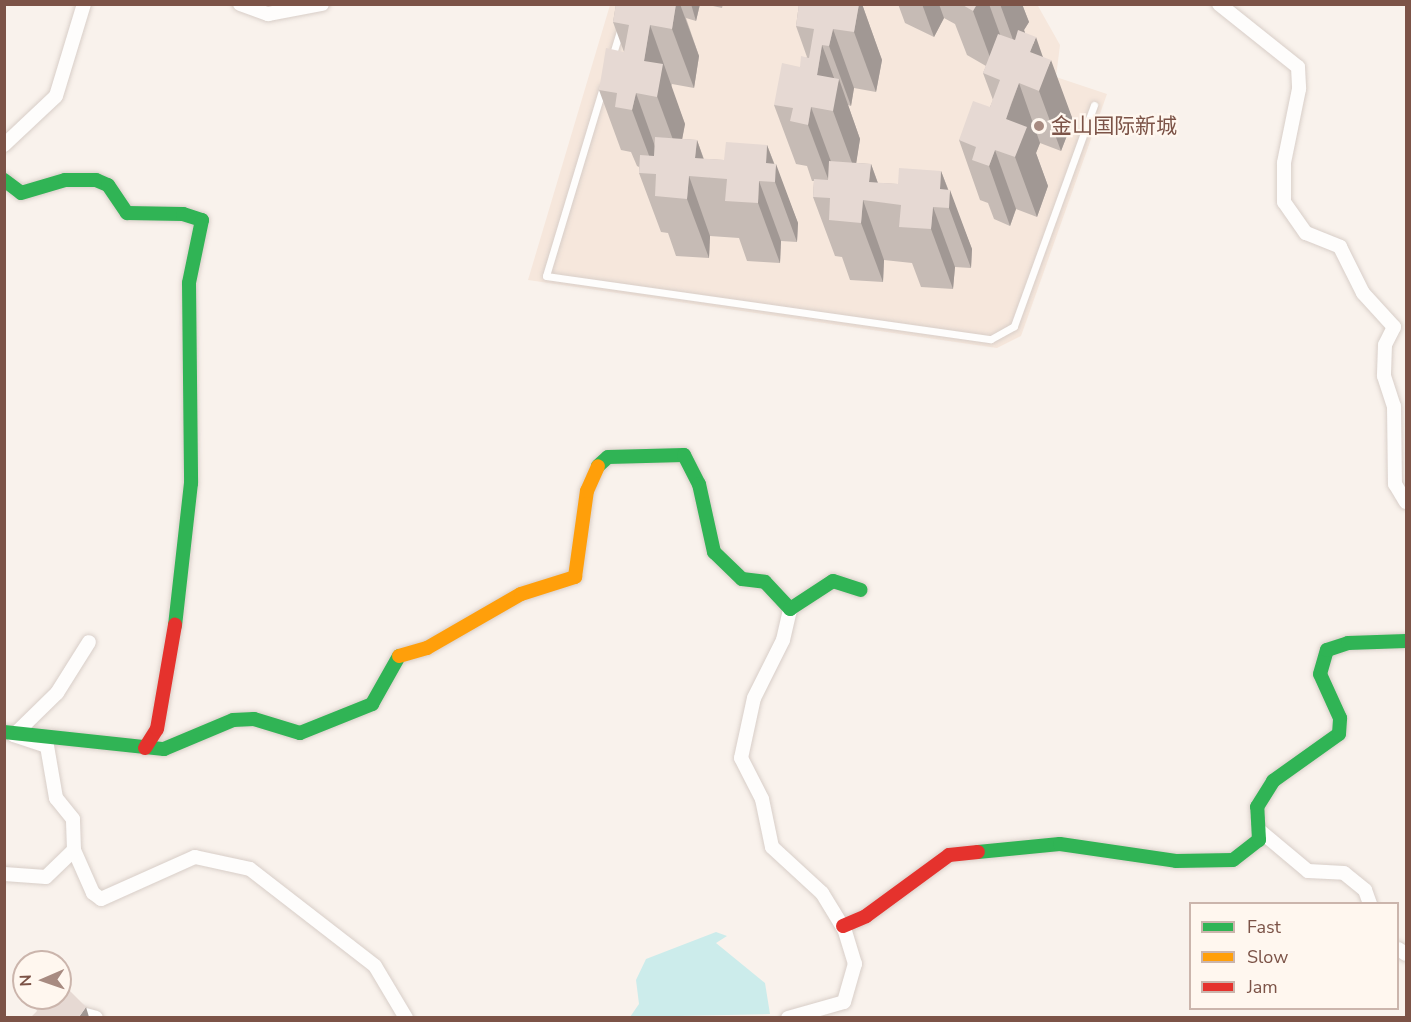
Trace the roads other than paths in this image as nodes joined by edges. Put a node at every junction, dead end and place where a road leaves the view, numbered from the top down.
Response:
1 (84, 4) edge
2 (240, 4) edge
3 (322, 4) edge
4 (1219, 4) edge
5 (625, 16) edge
6 (1094, 105) dead end
7 (4, 145) edge
8 (4, 180) edge
9 (1407, 502) edge
10 (861, 590) dead end
11 (790, 609) junction
12 (1407, 641) edge
13 (89, 642) dead end
14 (9, 734) edge
15 (145, 748) junction
16 (1259, 830) junction
17 (74, 850) junction
18 (4, 874) edge
19 (1370, 902) edge
20 (843, 926) junction
21 (55, 1017) edge
22 (96, 1017) edge
23 (406, 1017) edge
24 (788, 1017) edge

1 - 7 street
2 - 3 street
4 - 9 street
5 - 6 lane
8 - 15 street
10 - 11 street
11 - 15 street
11 - 20 street
12 - 16 street
13 - 14 street
14 - 15 street
14 - 17 street
16 - 19 street
16 - 20 street
17 - 18 street
17 - 23 street
20 - 24 street
21 - 22 street

